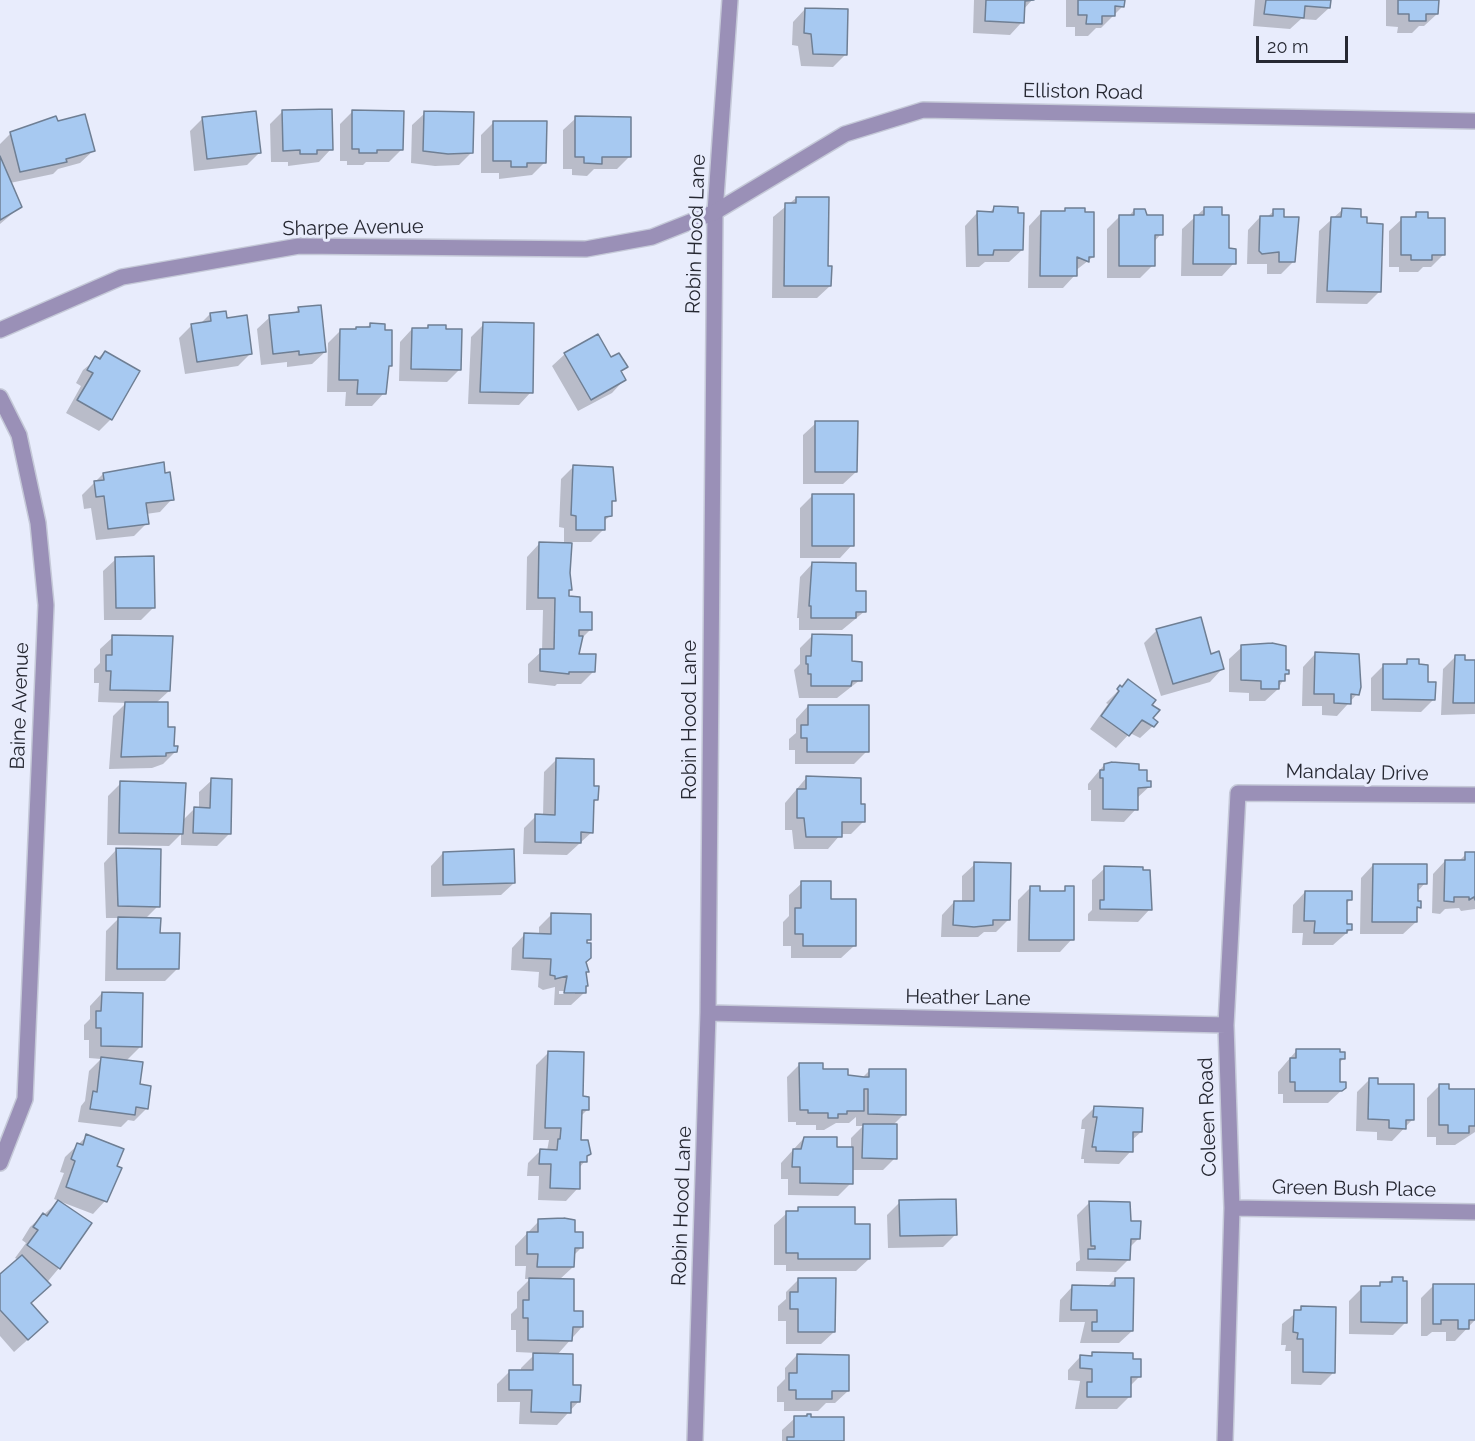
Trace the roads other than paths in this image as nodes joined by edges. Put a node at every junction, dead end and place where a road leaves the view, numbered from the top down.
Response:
1 (730, 0) edge
2 (1475, 121) edge
3 (715, 212) junction
4 (0, 330) edge
5 (0, 397) edge
6 (1238, 793) joint
7 (1475, 795) edge
8 (708, 1013) junction
9 (1226, 1026) junction
10 (0, 1163) edge
11 (1232, 1208) junction
12 (1475, 1212) edge
13 (695, 1441) edge
14 (1225, 1441) edge

1 - 3 street, Robin Hood Lane
2 - 3 street, Elliston Road
3 - 4 street, Sharpe Avenue
3 - 8 street, Robin Hood Lane
5 - 10 street, Baine Avenue
6 - 7 street, Mandalay Drive
6 - 9 street, Coleen Road
8 - 9 street, Heather Lane
8 - 13 street, Robin Hood Lane
9 - 11 street, Coleen Road
11 - 12 street, Green Bush Place
11 - 14 street, Coleen Road

